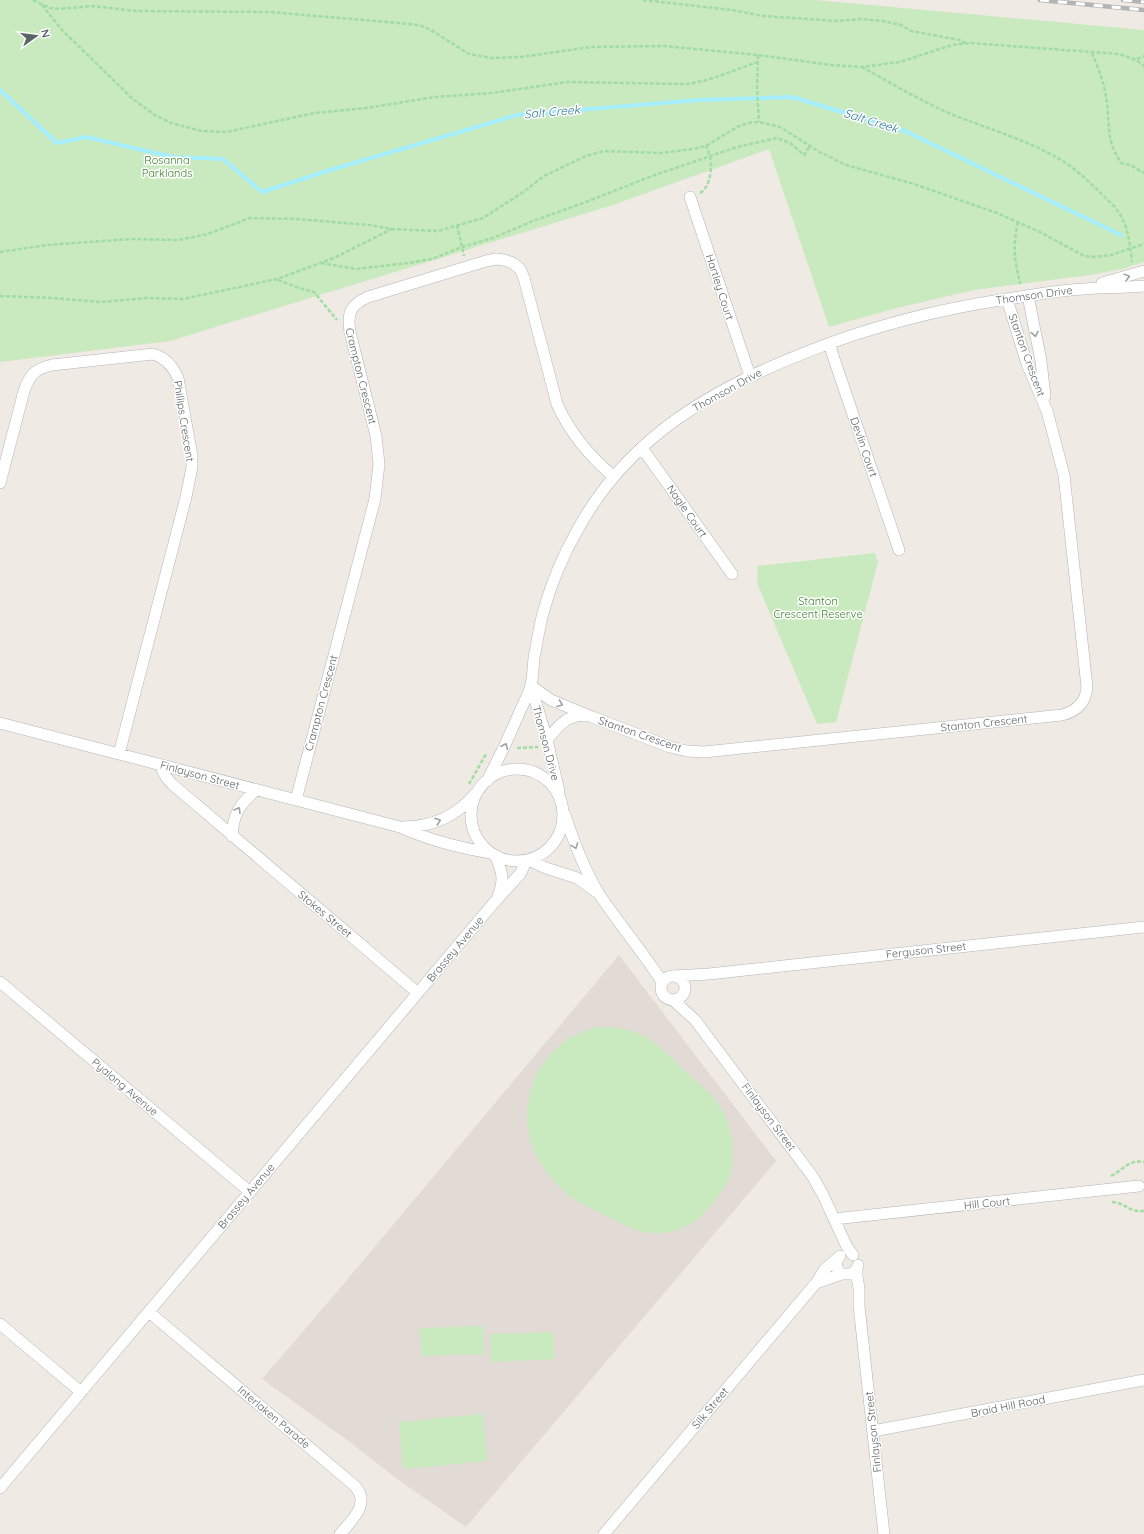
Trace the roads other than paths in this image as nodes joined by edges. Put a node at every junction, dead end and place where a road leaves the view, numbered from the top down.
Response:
1 (690, 197) road end
2 (1139, 273) edge
3 (1144, 286) edge
4 (1082, 289) junction
5 (1025, 296) junction
6 (1007, 299) junction
7 (829, 344) junction
8 (750, 376) junction
9 (1047, 411) junction
10 (642, 448) junction
11 (614, 477) junction
12 (0, 483) edge
13 (899, 550) dead end
14 (732, 574) dead end
15 (531, 686) junction
16 (592, 717) junction
17 (0, 723) edge
18 (548, 743) junction
19 (119, 754) junction
20 (159, 764) junction
21 (484, 784) junction
22 (256, 790) junction
23 (296, 800) junction
24 (562, 805) junction
25 (400, 827) junction
26 (232, 836) junction
27 (493, 854) junction
28 (527, 860) junction
29 (600, 895) junction
30 (492, 905) junction
31 (1144, 927) edge
32 (709, 974) junction
33 (669, 978) junction
34 (0, 982) edge
35 (684, 990) junction
36 (418, 993) junction
37 (673, 1000) junction
38 (695, 1020) junction
39 (1139, 1186) dead end
40 (250, 1192) junction
41 (834, 1219) junction
42 (853, 1255) junction
43 (838, 1258) junction
44 (857, 1268) junction
45 (843, 1274) junction
46 (816, 1283) junction
47 (859, 1306) junction
48 (149, 1312) junction
49 (0, 1324) edge
50 (1144, 1380) edge
51 (81, 1392) junction
52 (873, 1431) junction
53 (0, 1488) edge
54 (340, 1534) edge
55 (604, 1534) edge
56 (884, 1534) edge

1 - 8 street, Hartley Court
4 -> 2 street, Thomson Drive
3 - 4 street, Thomson Drive
4 - 5 street, Thomson Drive
5 - 6 street, Thomson Drive
5 -> 9 street, Stanton Crescent
6 - 7 street, Thomson Drive
6 - 9 street, Stanton Crescent
7 - 8 street, Thomson Drive
7 - 13 street, Devlin Court
8 - 10 street, Thomson Drive
9 - 16 street, Stanton Crescent
10 - 11 street, Thomson Drive
10 - 14 street, Nagle Court
11 - 15 street, Thomson Drive
11 - 23 street, Crampton Crescent
12 - 19 street, Phillips Crescent
15 -> 16 street, Stanton Crescent
15 - 18 street, Thomson Drive
21 -> 15 street, Thomson Drive
16 - 18 street, Stanton Crescent
17 - 19 street, Finlayson Street
18 - 24 street, Thomson Drive
19 - 20 street, Finlayson Street
20 - 22 street, Finlayson Street
20 - 26 street, Stokes Street
21 - 24 street
25 -> 21 street, Finlayson Street
21 - 27 street
22 - 23 street, Finlayson Street
26 -> 22 street
23 - 25 street, Finlayson Street
24 - 28 street
24 -> 29 street
25 - 27 street, Finlayson Street
26 - 36 street, Stokes Street
27 - 28 street
27 - 30 street, Brassey Avenue
28 - 29 street
28 - 30 street, Brassey Avenue
29 - 33 street
30 - 36 street, Brassey Avenue
31 - 32 street, Ferguson Street
32 - 33 street, Ferguson Street
32 - 35 street, Ferguson Street
33 - 35 street
33 - 37 street
34 - 40 street, Pyalong Avenue
35 - 37 street
35 - 38 street, Finlayson Street
36 - 40 street, Brassey Avenue
37 - 38 street, Finlayson Street
38 - 41 street, Finlayson Street
39 - 41 street, Hill Court
40 - 48 street, Brassey Avenue
41 - 42 street, Finlayson Street
41 - 43 street, Finlayson Street
42 - 43 street
42 - 44 street
43 - 45 street
43 - 46 street, Silk Street
44 - 45 street
44 - 47 street, Finlayson Street
45 - 46 street
45 - 47 street, Finlayson Street
46 - 55 street, Silk Street
47 - 52 street, Finlayson Street
48 - 51 street, Brassey Avenue
48 - 54 street, Interlaken Parade
49 - 51 street
50 - 52 street, Braid Hill Road
51 - 53 street, Brassey Avenue
52 - 56 street, Finlayson Street

